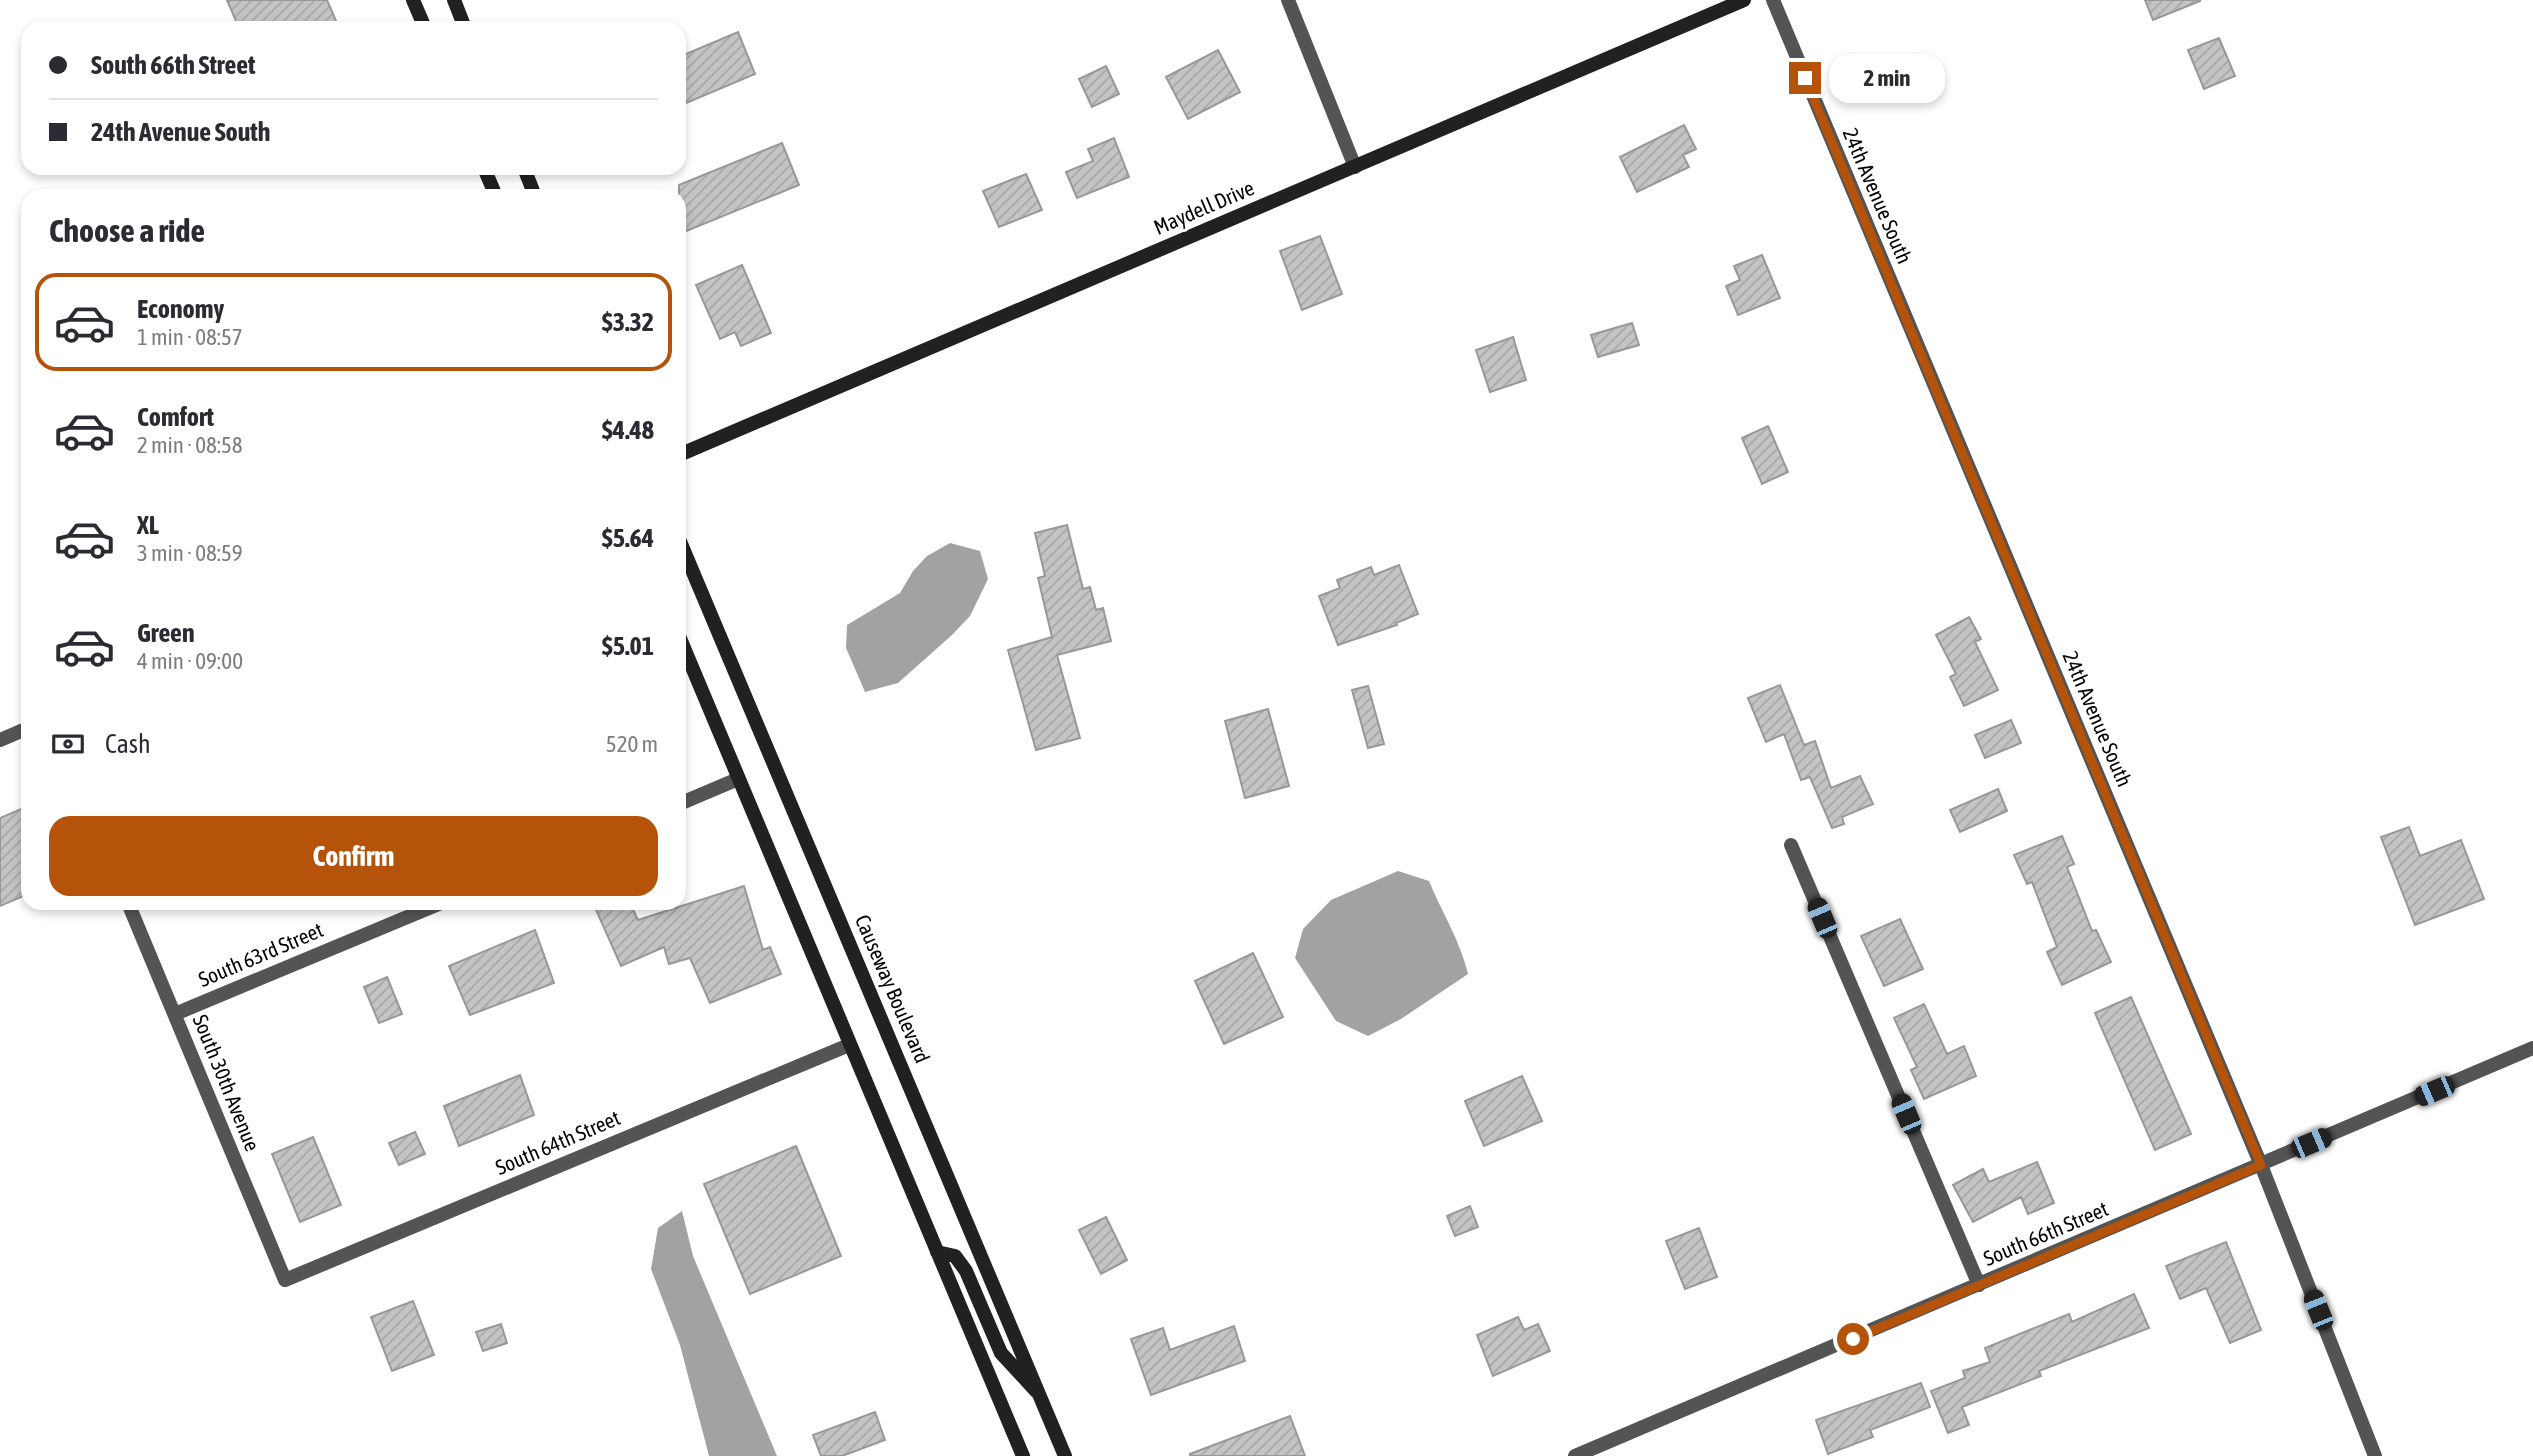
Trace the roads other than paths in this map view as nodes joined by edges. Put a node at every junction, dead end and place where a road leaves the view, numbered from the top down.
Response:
1 (413, 0) edge
2 (454, 0) edge
3 (1288, 0) edge
4 (1744, 0) edge
5 (1773, 0) edge
6 (422, 21) edge
7 (462, 21) edge
8 (1354, 167) junction
9 (686, 452) edge
10 (686, 556) edge
11 (686, 653) edge
12 (21, 731) edge
13 (0, 740) edge
14 (738, 779) junction
15 (686, 801) edge
16 (1791, 845) dead end
17 (131, 910) edge
18 (424, 910) edge
19 (175, 1014) junction
20 (849, 1045) junction
21 (2533, 1048) edge
22 (2261, 1165) junction
23 (937, 1252) junction
24 (285, 1280) joint
25 (1979, 1285) junction
26 (1040, 1394) junction
27 (1023, 1456) edge
28 (1065, 1456) edge
29 (1576, 1456) edge
30 (2375, 1456) edge

1 - 6 main road
2 - 7 main road
3 - 8 street
4 - 8 main road, Maydell Drive
5 - 22 street, 24th Avenue South
8 - 9 main road, Maydell Drive
10 - 26 main road, Causeway Boulevard
11 - 14 main road
12 - 13 street
14 - 15 street
14 - 20 main road
16 - 25 street
17 - 19 street, South 30th Avenue
18 - 19 street, South 63rd Street
19 - 24 street, South 30th Avenue
20 - 23 main road
20 - 24 street, South 64th Street
21 - 22 street, South 66th Street
22 - 25 street, South 66th Street
22 - 30 street, 24th Avenue South
23 - 26 main road
23 - 27 main road
25 - 29 street, South 66th Street
26 - 28 main road, Causeway Boulevard

